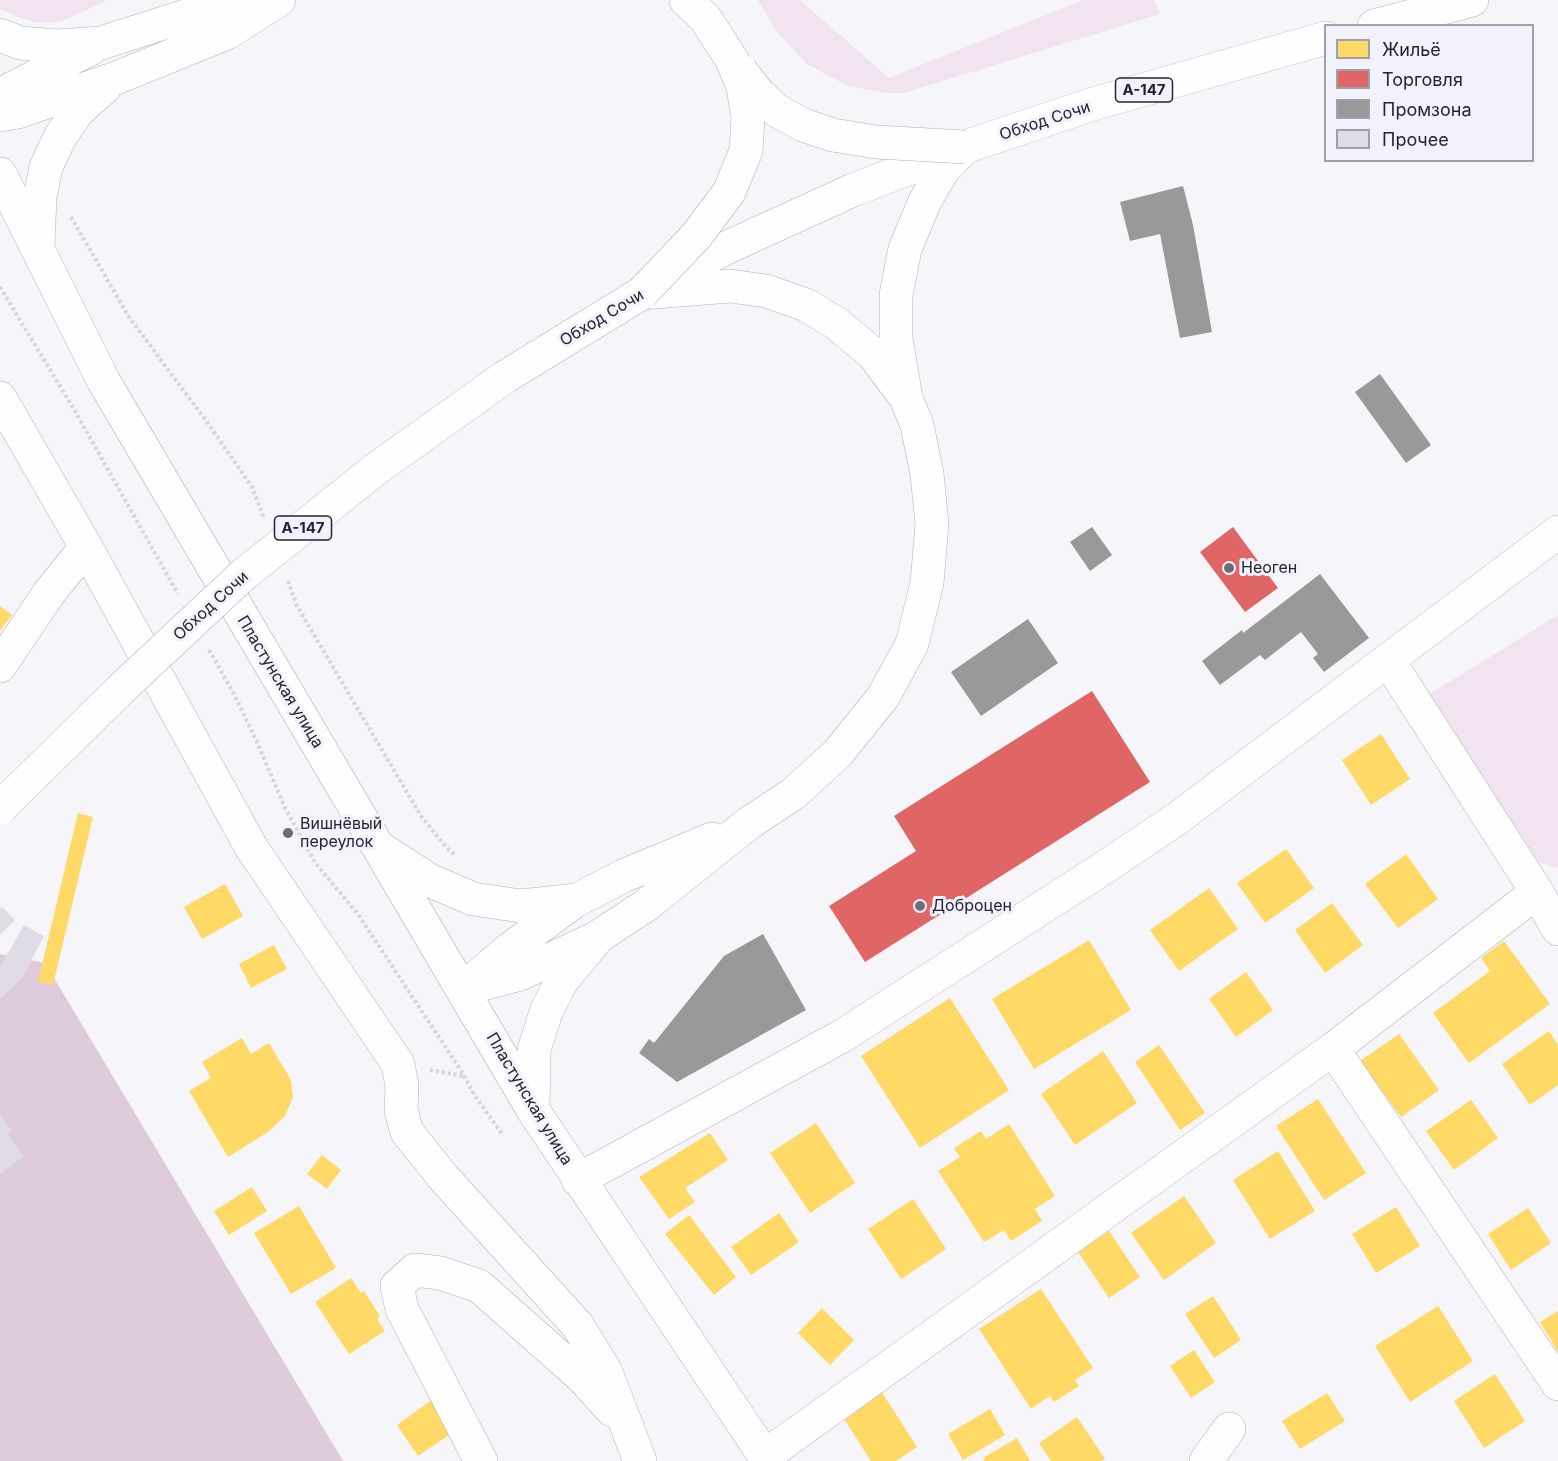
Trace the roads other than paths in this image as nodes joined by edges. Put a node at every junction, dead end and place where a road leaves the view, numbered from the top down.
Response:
1 (243, 0) edge
2 (279, 0) edge
3 (686, 0) edge
4 (1472, 0) edge
5 (1382, 24) edge
6 (0, 35) edge
7 (1324, 39) edge
8 (101, 43) junction
9 (732, 60) junction
10 (116, 78) junction
11 (0, 98) edge
12 (0, 115) edge
13 (965, 147) junction
14 (0, 174) edge
15 (39, 251) junction
16 (642, 292) junction
17 (0, 398) edge
18 (906, 398) junction
19 (1558, 532) edge
20 (86, 547) junction
21 (1388, 660) junction
22 (0, 666) edge
23 (0, 808) edge
24 (750, 823) junction
25 (377, 845) junction
26 (1537, 892) junction
27 (577, 900) junction
28 (1558, 929) edge
29 (599, 936) junction
30 (463, 989) junction
31 (1333, 1049) junction
32 (533, 1110) junction
33 (578, 1180) junction
34 (1558, 1384) edge
35 (624, 1423) junction
36 (1229, 1429) dead end
37 (766, 1459) edge
38 (481, 1461) edge
39 (640, 1461) edge
40 (1206, 1461) edge

1 - 8 main road
2 - 10 main road
3 - 9 main road, А-147
4 - 5 main road
6 - 8 main road
7 - 13 main road, Обход Сочи / А-147
8 - 11 main road
9 - 13 main road, А-147, bridge
9 - 16 main road, А-147, bridge
10 - 12 main road
10 - 15 main road
13 - 16 main road, Обход Сочи / А-147, bridge
13 - 18 main road, А-147
14 - 15 main road, Пластунская улица
15 - 25 main road, Пластунская улица
16 - 18 main road, А-147
16 - 23 main road, Обход Сочи / А-147, bridge
17 - 20 main road
18 - 24 main road, А-147
19 - 21 main road, Пластунская улица
20 - 22 main road
20 - 35 main road
21 - 26 main road
21 - 33 main road, Пластунская улица
24 - 27 main road, А-147
24 - 29 main road, А-147
25 - 27 main road, А-147
25 - 30 main road, Пластунская улица
26 - 28 main road
26 - 31 main road
27 - 30 main road, А-147
29 - 30 main road, А-147
29 - 32 main road, А-147
30 - 32 main road, Пластунская улица
31 - 34 main road
31 - 37 main road
32 - 33 main road, Пластунская улица
33 - 37 main road, Пластунская улица
35 - 38 main road
35 - 39 main road
36 - 40 main road

